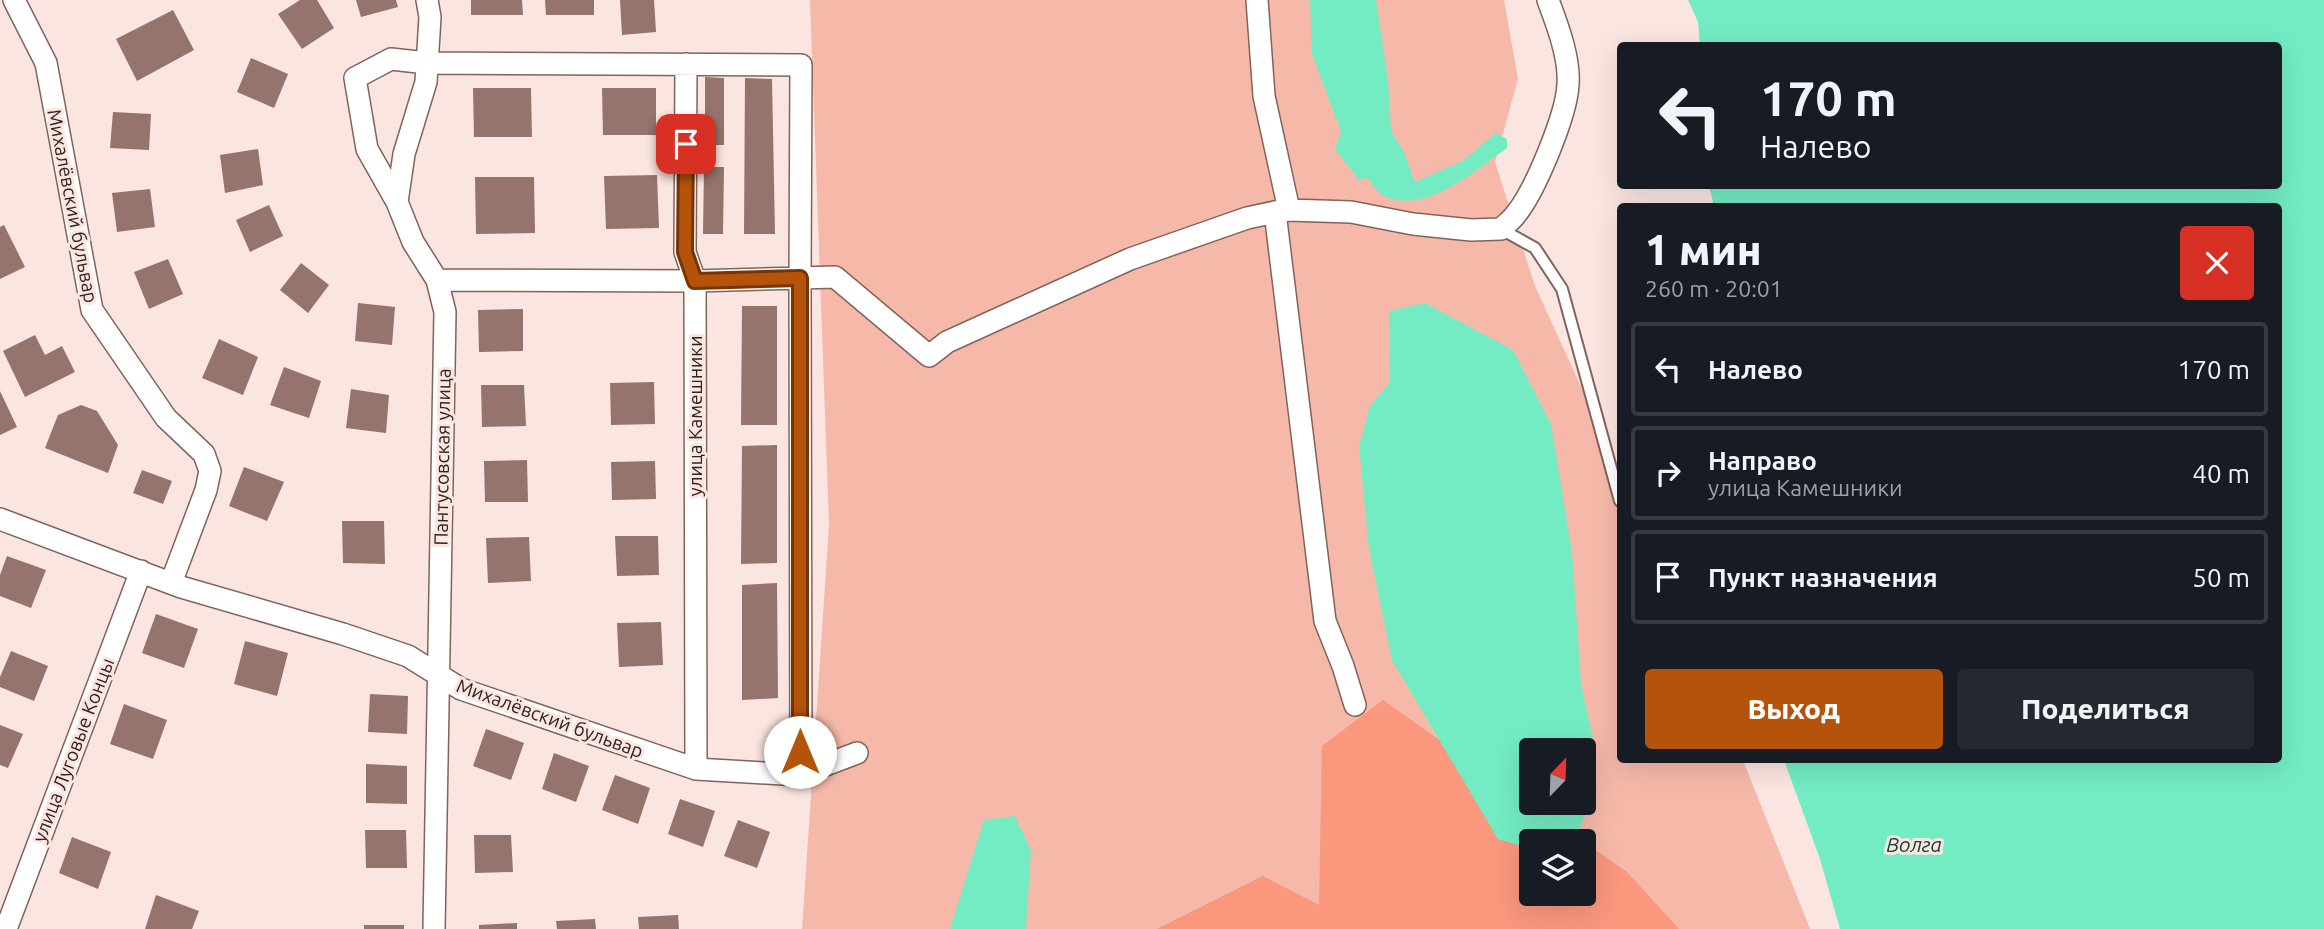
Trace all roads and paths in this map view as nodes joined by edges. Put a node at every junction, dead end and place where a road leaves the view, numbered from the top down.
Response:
1 (14, 0) edge
2 (427, 0) edge
3 (1257, 0) edge
4 (1548, 0) edge
5 (427, 63) junction
6 (687, 64) junction
7 (397, 202) junction
8 (1282, 211) junction
9 (1501, 229) junction
10 (800, 278) junction
11 (437, 280) junction
12 (695, 281) junction
13 (1617, 490) edge
14 (0, 519) edge
15 (141, 571) junction
16 (171, 583) junction
17 (438, 675) junction
18 (1355, 705) dead end
19 (857, 753) dead end
20 (696, 769) junction
21 (800, 775) junction
22 (2, 929) edge
23 (434, 929) edge

1 - 16 street, Михалёвский бульвар
2 - 5 street, Пантусовская улица
3 - 8 street
4 - 9 street
5 - 6 street
5 - 7 street, Пантусовская улица
5 - 7 street
6 - 10 street
6 - 12 street, улица Камешники
7 - 11 street, Пантусовская улица
8 - 9 street
8 - 10 street
8 - 18 street
9 - 13 lane
10 - 12 street
10 - 21 street
11 - 12 street
11 - 17 street, Пантусовская улица
12 - 20 street, улица Камешники
14 - 15 street, Михалёвский бульвар
15 - 16 street, Михалёвский бульвар
15 - 22 street, улица Луговые Концы
16 - 17 street, Михалёвский бульвар
17 - 20 street, Михалёвский бульвар
17 - 23 street, Пантусовская улица
19 - 21 street, Михалёвский бульвар
20 - 21 street, Михалёвский бульвар

